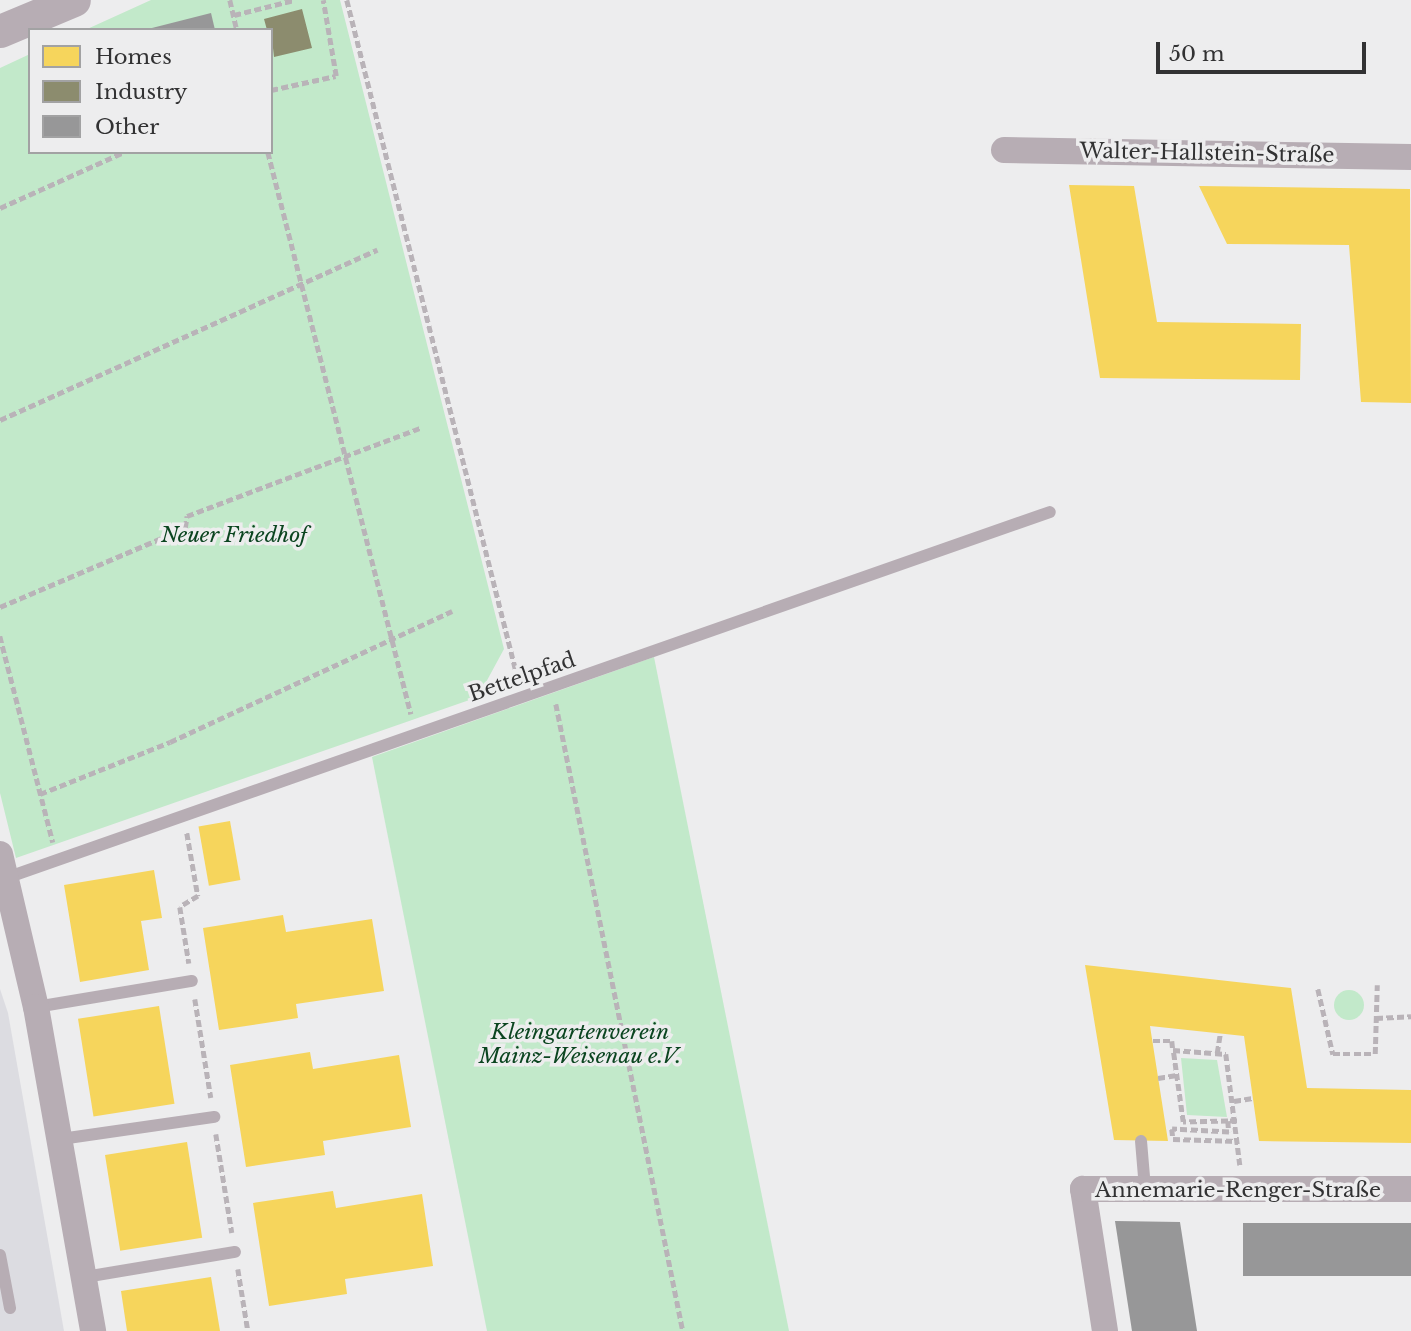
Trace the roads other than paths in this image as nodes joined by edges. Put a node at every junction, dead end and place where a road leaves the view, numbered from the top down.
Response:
1 (74, 0) edge
2 (0, 32) edge
3 (1004, 150) dead end
4 (1411, 157) edge
5 (1050, 512) dead end
6 (3, 866) edge
7 (7, 912) edge
8 (192, 981) road end
9 (36, 1007) junction
10 (214, 1117) road end
11 (61, 1139) junction
12 (1141, 1141) dead end
13 (1145, 1189) junction
14 (1411, 1189) edge
15 (235, 1252) road end
16 (0, 1255) edge
17 (85, 1277) junction
18 (10, 1308) dead end
19 (93, 1331) edge
20 (1105, 1331) edge

1 - 2 street
3 - 4 street, Walter-Hallstein-Straße
5 - 6 lane, Bettelpfad
6 - 7 street
7 - 9 street
8 - 9 lane
9 - 11 street
10 - 11 lane
11 - 17 street
12 - 13 lane
13 - 14 street, Annemarie-Renger-Straße
13 - 20 street, Annemarie-Renger-Straße
15 - 17 lane
16 - 18 lane
17 - 19 street

